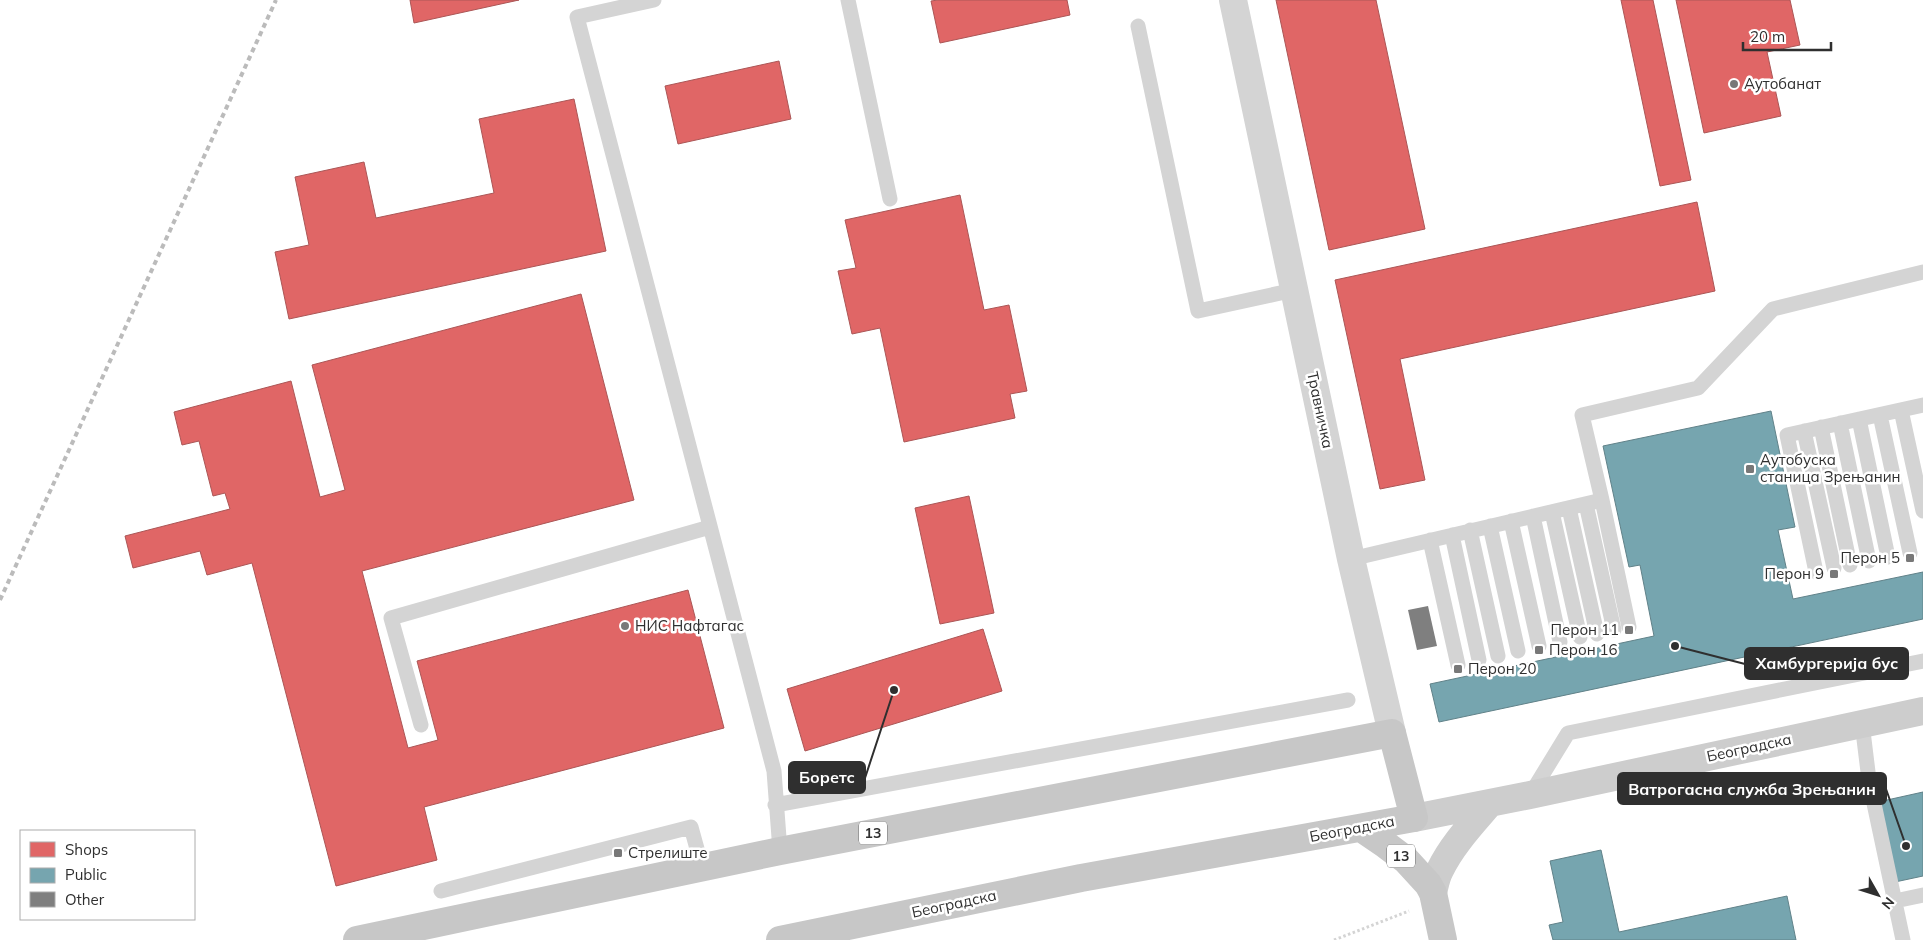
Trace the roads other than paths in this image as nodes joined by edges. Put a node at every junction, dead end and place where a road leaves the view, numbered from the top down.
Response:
1 (654, 0) edge
2 (848, 0) edge
3 (1233, 0) edge
4 (1138, 26) dead end
5 (890, 199) dead end
6 (1923, 272) edge
7 (1294, 290) junction
8 (1922, 409) edge
9 (1901, 410) junction
10 (1880, 415) junction
11 (1859, 419) junction
12 (1840, 423) junction
13 (1821, 427) junction
14 (1804, 431) junction
15 (1602, 500) junction
16 (1586, 504) junction
17 (1569, 508) junction
18 (1552, 512) junction
19 (1923, 512) edge
20 (1533, 516) junction
21 (1511, 521) junction
22 (1490, 526) junction
23 (710, 527) junction
24 (1470, 530) junction
25 (1452, 535) junction
26 (1430, 540) junction
27 (1910, 553) dead end
28 (1888, 557) dead end
29 (1351, 559) junction
30 (1869, 561) dead end
31 (1850, 565) dead end
32 (1834, 568) dead end
33 (1816, 572) dead end
34 (1597, 634) dead end
35 (1580, 637) dead end
36 (1560, 642) dead end
37 (1539, 646) dead end
38 (1518, 652) dead end
39 (1498, 656) dead end
40 (1479, 660) dead end
41 (1923, 661) edge
42 (1458, 665) dead end
43 (1348, 700) dead end
44 (1923, 711) edge
45 (1862, 723) junction
46 (421, 725) dead end
47 (1392, 733) junction
48 (1530, 795) junction
49 (1490, 803) junction
50 (775, 805) junction
51 (1414, 818) junction
52 (1361, 828) junction
53 (780, 851) junction
54 (702, 868) junction
55 (441, 891) dead end
56 (1923, 895) edge
57 (1434, 897) junction
58 (1895, 901) junction
59 (1443, 939) edge
60 (357, 940) edge
61 (780, 940) edge
62 (1903, 940) edge

1 - 23 lane
2 - 5 lane
3 - 7 street, Травничка
4 - 7 lane
6 - 15 lane
7 - 29 street, Травничка
8 - 9 lane
9 - 10 lane
9 - 19 lane
10 - 11 lane
10 - 27 lane
11 - 12 lane
11 - 28 lane
12 - 13 lane
12 - 30 lane
13 - 14 lane
13 - 31 lane
14 - 32 lane
14 - 33 lane
15 - 16 lane
15 - 16 lane
16 - 17 lane
17 - 18 lane
17 - 34 lane
18 - 20 lane
18 - 35 lane
20 - 21 lane
20 - 36 lane
21 - 22 lane
21 - 37 lane
22 - 24 lane
22 - 38 lane
23 - 46 lane
23 - 50 lane
24 - 25 lane
24 - 39 lane
25 - 26 lane
25 - 40 lane
26 - 29 lane
26 - 42 lane
29 - 47 street, Травничка
41 - 48 lane
43 - 50 lane
44 - 45 main road, Београдска
45 - 48 main road, Београдска
45 - 58 lane
47 - 51 main road, Травничка
47 - 53 main road, 13
48 - 49 main road, Београдска
49 - 51 main road, Београдска
49 - 57 main road
50 - 53 lane
51 - 52 main road, Београдска / 13
52 - 57 main road, 13
52 - 61 main road, Београдска / 13
53 - 54 main road, 13
54 - 55 lane
54 - 60 main road, 13
56 - 58 lane
57 - 59 main road, 13
58 - 62 lane

